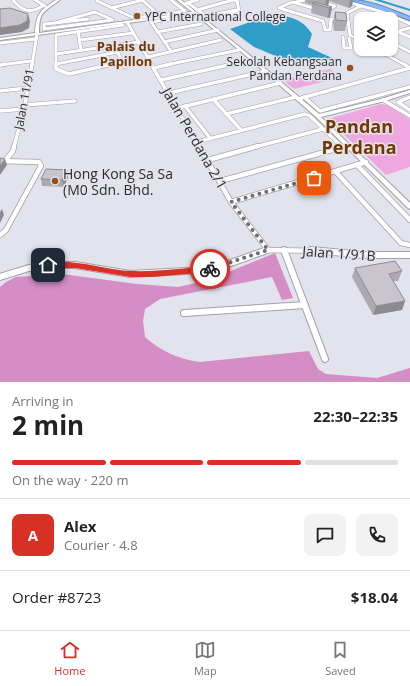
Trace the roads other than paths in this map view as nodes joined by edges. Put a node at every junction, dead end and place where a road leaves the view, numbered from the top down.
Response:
1 (14, 0) edge
2 (35, 0) edge
3 (58, 0) edge
4 (101, 0) edge
5 (142, 0) edge
6 (171, 0) edge
7 (178, 0) edge
8 (192, 0) edge
9 (198, 0) edge
10 (233, 0) edge
11 (237, 0) edge
12 (290, 0) edge
13 (304, 0) edge
14 (311, 0) edge
15 (341, 0) edge
16 (352, 0) edge
17 (358, 0) edge
18 (363, 0) edge
19 (186, 2) edge
20 (299, 3) junction
21 (374, 4) junction
22 (46, 6) junction
23 (361, 6) junction
24 (111, 8) junction
25 (240, 9) junction
26 (244, 9) dead end
27 (236, 10) dead end
28 (319, 10) edge
29 (196, 11) junction
30 (330, 13) edge
31 (167, 14) junction
32 (159, 15) junction
33 (336, 15) edge
34 (81, 16) junction
35 (190, 16) dead end
36 (410, 18) edge
37 (88, 19) junction
38 (338, 19) junction
39 (205, 20) junction
40 (347, 20) junction
41 (127, 22) junction
42 (54, 23) junction
43 (201, 24) dead end
44 (410, 24) edge
45 (98, 25) junction
46 (123, 25) dead end
47 (410, 28) edge
48 (218, 30) junction
49 (78, 31) junction
50 (157, 32) junction
51 (398, 32) joint
52 (37, 33) junction
53 (133, 33) junction
54 (342, 37) dead end
55 (352, 37) joint
56 (410, 37) edge
57 (0, 39) edge
58 (80, 40) junction
59 (221, 40) dead end
60 (139, 42) junction
61 (164, 42) junction
62 (231, 42) junction
63 (0, 43) edge
64 (115, 46) junction
65 (398, 46) edge
66 (81, 50) junction
67 (239, 50) junction
68 (118, 52) junction
69 (171, 52) junction
70 (410, 52) edge
71 (245, 53) junction
72 (56, 54) junction
73 (389, 56) edge
74 (148, 57) junction
75 (253, 60) junction
76 (31, 61) junction
77 (123, 62) junction
78 (56, 64) junction
79 (0, 65) edge
80 (125, 67) dead end
81 (154, 68) junction
82 (410, 68) edge
83 (266, 71) junction
84 (161, 80) junction
85 (280, 83) junction
86 (410, 87) edge
87 (27, 88) junction
88 (0, 91) edge
89 (410, 91) edge
90 (169, 93) junction
91 (304, 97) junction
92 (410, 97) edge
93 (297, 98) junction
94 (213, 99) junction
95 (387, 100) junction
96 (75, 101) dead end
97 (185, 106) junction
98 (24, 107) junction
99 (178, 108) junction
100 (410, 110) edge
101 (0, 111) edge
102 (226, 114) junction
103 (318, 116) junction
104 (410, 116) edge
105 (323, 129) junction
106 (241, 130) junction
107 (210, 138) junction
108 (197, 142) junction
109 (349, 145) junction
110 (342, 147) junction
111 (208, 160) junction
112 (3, 161) edge
113 (366, 162) junction
114 (358, 165) junction
115 (336, 172) junction
116 (220, 181) junction
117 (231, 202) junction
118 (410, 208) edge
119 (410, 220) edge
120 (0, 235) edge
121 (410, 245) edge
122 (268, 250) junction
123 (284, 250) junction
124 (410, 255) edge
125 (0, 277) edge
126 (305, 305) junction
127 (184, 313) dead end
128 (324, 359) dead end

1 - 22 street
2 - 22 street
3 - 22 street
4 - 24 street
5 - 24 street
5 - 32 street
6 - 31 street
7 - 19 street
8 - 19 street
9 - 19 street
10 - 11 street
10 - 29 street
11 - 25 street
12 - 20 street
13 - 20 street
14 - 20 street
14 - 30 street
15 - 23 street
16 - 36 highway
17 - 21 highway
18 - 21 highway
19 - 29 street
20 - 28 street
20 - 38 street
21 - 36 highway
22 - 52 street
23 - 40 street
23 - 44 street
24 - 32 street
25 - 26 street
25 - 39 street
27 - 29 street
29 - 32 street
29 - 39 street
31 - 32 street
31 - 32 street
32 - 41 street
33 - 38 street
34 - 37 street
34 - 42 street
34 - 45 street
35 - 50 street
37 - 42 street
37 - 45 street
38 - 40 street
39 - 48 street
40 - 55 street
41 - 45 street
41 - 53 street, Jalan Perdana 2/1
42 - 45 street
43 - 50 street
45 - 52 street
46 - 49 street
47 - 51 street
48 - 61 street
48 - 62 street
49 - 58 street
49 - 72 street
50 - 61 street
51 - 56 street
52 - 57 street
52 - 57 street
52 - 63 street
52 - 76 street, Jalan 11/91
53 - 58 street
53 - 60 street, Jalan Perdana 2/1
54 - 55 street
58 - 66 street
59 - 69 street
60 - 64 street
60 - 74 street, Jalan Perdana 2/1
61 - 69 street
62 - 67 street
62 - 71 street
64 - 66 street
64 - 68 street
65 - 70 street
66 - 72 street
67 - 71 street
67 - 81 street
68 - 77 street
68 - 78 street
69 - 74 street
71 - 75 street
72 - 78 street
73 - 82 street
74 - 81 street, Jalan Perdana 2/1
75 - 83 street
75 - 84 street
76 - 79 street
76 - 87 street, Jalan 11/91
77 - 78 street
77 - 80 street
81 - 84 street, Jalan Perdana 2/1
82 - 91 street
83 - 85 street
83 - 90 street
84 - 90 street, Jalan Perdana 2/1
85 - 93 street
85 - 94 street
86 - 91 street
87 - 88 street
87 - 98 street, Jalan 11/91
89 - 95 street
90 - 99 street, Jalan Perdana 2/1
91 - 93 street
92 - 100 street
93 - 102 street
93 - 103 street
94 - 97 street
94 - 102 street
95 - 103 street
95 - 104 street
96 - 98 street
97 - 99 street
97 - 107 street, Jalan Perdana 2/1
98 - 101 street
98 - 112 street, Jalan 11/91
99 - 108 street, Jalan Perdana 2/1
102 - 106 street
103 - 109 street
105 - 106 street
105 - 110 street
105 - 111 street
106 - 107 street
107 - 108 street
108 - 111 street, Jalan Perdana 2/1
109 - 110 street
109 - 113 street
110 - 116 street
111 - 116 street, Jalan Perdana 2/1
112 - 120 street
113 - 114 street
113 - 118 street
114 - 115 street
114 - 119 street
115 - 117 street
115 - 121 street
116 - 117 street, Jalan Perdana 2/1
117 - 122 street, Jalan Perdana 2/1
122 - 123 street, Jalan 1/91B
122 - 125 street, Jalan 1/91B
123 - 124 street, Jalan 1/91B
123 - 126 street
126 - 127 street
126 - 128 street

